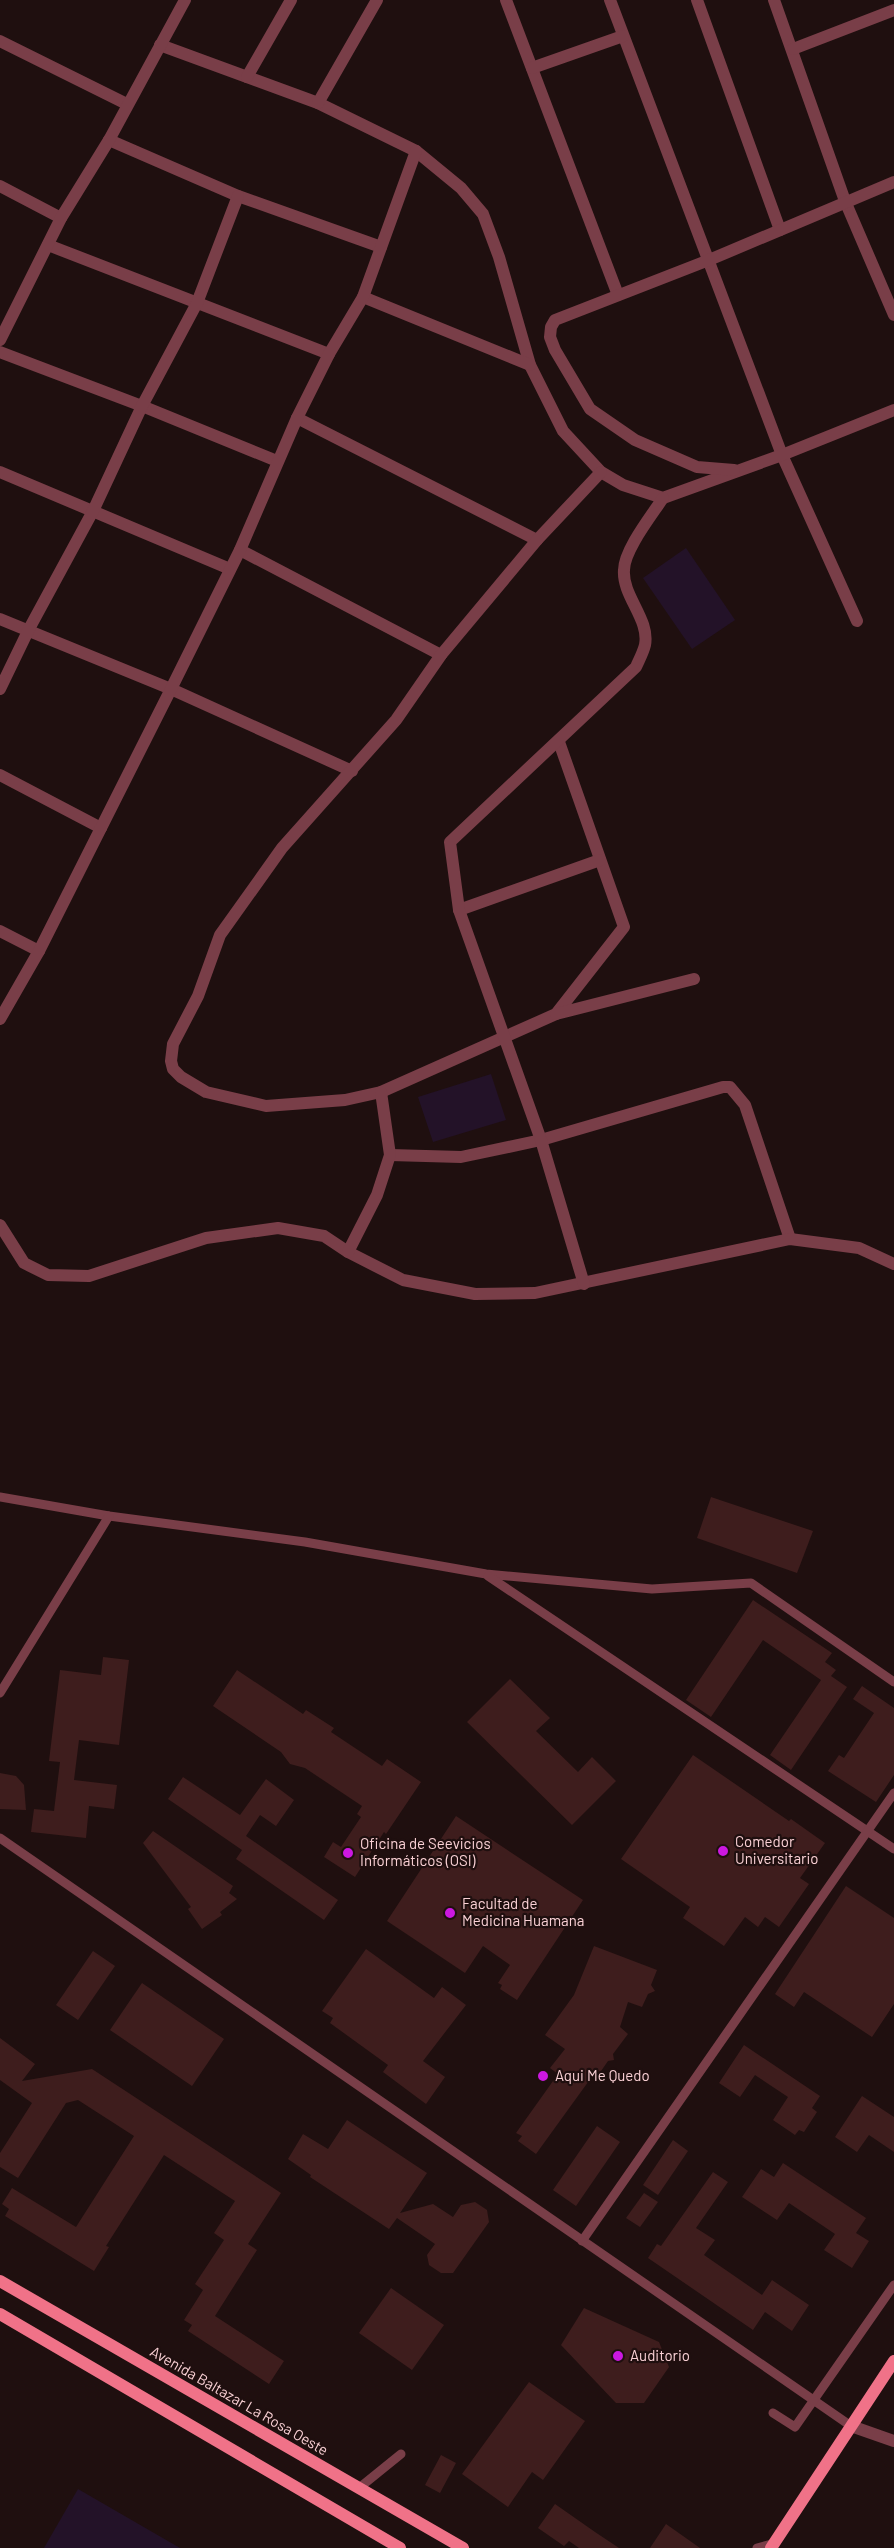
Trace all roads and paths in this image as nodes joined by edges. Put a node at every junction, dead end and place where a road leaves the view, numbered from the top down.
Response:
1 (185, 0) edge
2 (291, 0) edge
3 (377, 0) edge
4 (506, 0) edge
5 (610, 0) edge
6 (698, 0) edge
7 (774, 0) edge
8 (894, 10) edge
9 (623, 36) junction
10 (0, 41) edge
11 (160, 45) junction
12 (793, 49) junction
13 (532, 68) junction
14 (247, 77) junction
15 (127, 104) junction
16 (318, 104) junction
17 (109, 140) junction
18 (416, 151) junction
19 (894, 182) edge
20 (0, 186) edge
21 (238, 196) junction
22 (845, 201) junction
23 (61, 218) junction
24 (780, 230) junction
25 (48, 245) junction
26 (381, 247) junction
27 (709, 260) junction
28 (618, 295) junction
29 (363, 297) junction
30 (197, 303) junction
31 (894, 315) edge
32 (1, 334) edge
33 (0, 352) edge
34 (329, 354) junction
35 (530, 365) junction
36 (142, 406) junction
37 (894, 410) edge
38 (297, 418) junction
39 (782, 455) junction
40 (277, 461) junction
41 (739, 470) junction
42 (0, 471) edge
43 (601, 472) junction
44 (663, 498) junction
45 (93, 511) junction
46 (537, 540) junction
47 (240, 550) junction
48 (230, 569) junction
49 (0, 619) edge
50 (857, 621) dead end
51 (29, 629) junction
52 (441, 656) junction
53 (171, 688) junction
54 (0, 689) edge
55 (559, 742) junction
56 (352, 771) junction
57 (0, 775) edge
58 (101, 828) junction
59 (600, 860) junction
60 (459, 910) junction
61 (0, 931) edge
62 (39, 951) junction
63 (694, 979) dead end
64 (556, 1014) junction
65 (0, 1019) edge
66 (504, 1039) junction
67 (381, 1092) junction
68 (541, 1140) junction
69 (390, 1155) junction
70 (0, 1225) edge
71 (790, 1239) junction
72 (348, 1252) junction
73 (894, 1264) edge
74 (584, 1284) junction
75 (0, 1497) edge
76 (110, 1516) junction
77 (486, 1574) junction
78 (894, 1682) edge
79 (0, 1693) edge
80 (894, 1793) edge
81 (868, 1832) junction
82 (0, 1838) edge
83 (894, 1849) edge
84 (582, 2241) junction
85 (0, 2281) edge
86 (894, 2285) edge
87 (0, 2314) edge
88 (894, 2361) edge
89 (814, 2401) junction
90 (773, 2413) dead end
91 (851, 2427) junction
92 (894, 2441) edge
93 (401, 2454) dead end
94 (359, 2488) junction
95 (773, 2546) edge
96 (399, 2548) edge
97 (463, 2548) edge
98 (757, 2548) edge

1 - 11 street
2 - 14 street
3 - 16 street
4 - 13 street
5 - 9 street
6 - 24 street
7 - 12 street
8 - 12 street
9 - 13 street
9 - 27 street
10 - 15 street
11 - 14 street
11 - 15 street
12 - 22 street
13 - 28 street
14 - 16 street
15 - 17 street
16 - 18 street
17 - 21 street
17 - 23 street
18 - 26 street
18 - 35 street
19 - 22 street
20 - 23 street
21 - 26 street
21 - 30 street
22 - 24 street
22 - 31 street
23 - 25 street
24 - 27 street
25 - 30 street
25 - 32 street
26 - 29 street
27 - 28 street
27 - 39 street
28 - 41 street
29 - 34 street
29 - 35 street
30 - 34 street
30 - 36 street
33 - 36 street
34 - 38 street
35 - 43 street
36 - 40 street
36 - 45 street
37 - 39 street
38 - 40 street
38 - 46 street
39 - 41 street
39 - 50 street
40 - 47 street
41 - 44 street
42 - 45 street
43 - 44 street
43 - 46 street
44 - 55 street
45 - 48 street
45 - 51 street
46 - 52 street
47 - 48 street
47 - 52 street
48 - 53 street
49 - 51 street
51 - 53 street
51 - 54 street
52 - 56 street
53 - 56 street
53 - 58 street
55 - 59 street
55 - 60 street
56 - 67 street
57 - 58 street
58 - 62 street
59 - 60 street
59 - 64 street
60 - 66 street
61 - 62 street
62 - 65 street
63 - 64 street
64 - 66 street
66 - 67 street
66 - 68 street
67 - 69 street
68 - 69 street
68 - 71 street
68 - 74 street
69 - 72 street
70 - 72 street
71 - 73 street
71 - 74 street
72 - 74 street
75 - 76 lane
76 - 77 lane
76 - 79 lane
77 - 78 lane
77 - 81 lane
80 - 81 lane
81 - 83 lane
81 - 84 lane
82 - 84 lane
84 - 89 lane
85 - 94 street, Avenida Baltazar La Rosa Oeste
86 - 89 lane
87 - 96 street
88 - 91 street
89 - 90 lane
89 - 91 lane
91 - 92 street
91 - 95 street
93 - 94 lane
94 - 97 street, Avenida Baltazar La Rosa Oeste
95 - 98 lane

